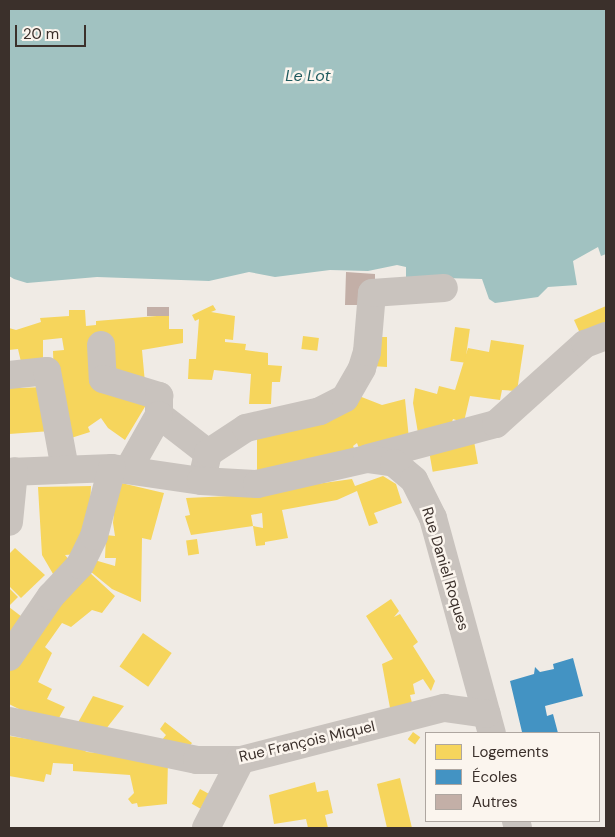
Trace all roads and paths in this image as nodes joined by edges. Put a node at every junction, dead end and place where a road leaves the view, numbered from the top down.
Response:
1 (444, 288) dead end
2 (606, 336) edge
3 (102, 345) dead end
4 (9, 375) edge
5 (159, 414) junction
6 (208, 453) junction
7 (367, 458) junction
8 (65, 469) junction
9 (120, 469) junction
10 (11, 472) edge
11 (201, 481) junction
12 (9, 522) edge
13 (9, 657) edge
14 (477, 681) junction
15 (444, 708) junction
16 (9, 721) edge
17 (490, 723) edge
18 (241, 760) junction
19 (206, 828) edge

1 - 6 street
2 - 7 street
3 - 5 street
4 - 8 street
5 - 6 street
5 - 9 street
6 - 11 street
7 - 11 street, Rue Daniel Roques
7 - 14 street, Rue Daniel Roques
8 - 9 street, Rue Daniel Roques
8 - 10 street, Rue Daniel Roques
9 - 11 street, Rue Daniel Roques
9 - 13 street
10 - 12 street
14 - 15 street
14 - 17 street, Rue Daniel Roques
15 - 17 street, Rue François Miquel
15 - 18 street, Rue François Miquel
16 - 18 street, Rue François Miquel
18 - 19 street

